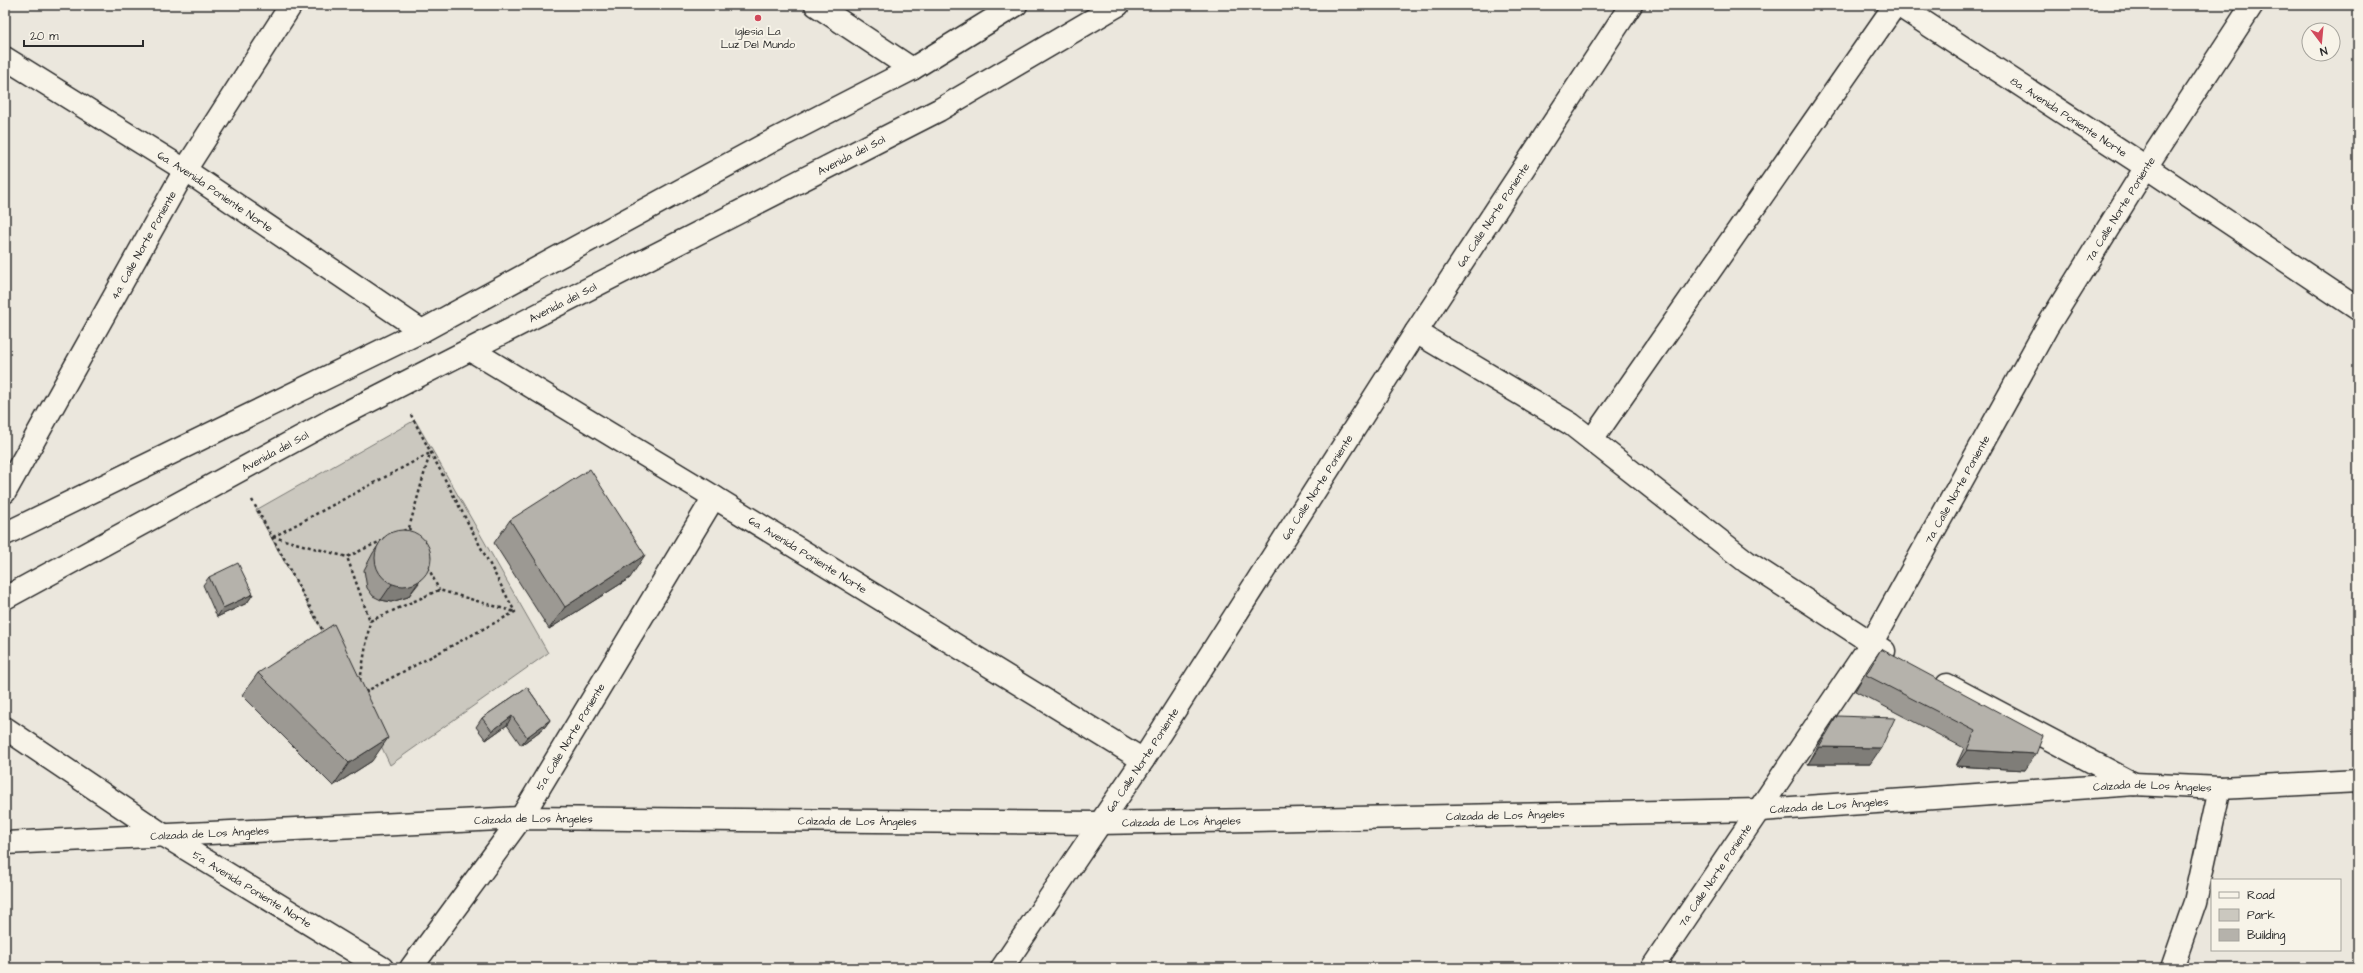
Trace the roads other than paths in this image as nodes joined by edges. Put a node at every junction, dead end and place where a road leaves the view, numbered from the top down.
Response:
1 (291, 5) edge
2 (816, 5) edge
3 (1016, 5) edge
4 (1118, 5) edge
5 (1631, 5) edge
6 (1897, 5) edge
7 (2252, 5) edge
8 (5, 58) edge
9 (912, 69) junction
10 (2146, 167) junction
11 (184, 170) junction
12 (2358, 309) edge
13 (422, 331) junction
14 (1416, 332) junction
15 (471, 350) junction
16 (1592, 440) junction
17 (5, 492) edge
18 (714, 496) junction
19 (5, 534) edge
20 (5, 598) edge
21 (1871, 644) junction
22 (1905, 662) edge
23 (1926, 673) edge
24 (5, 728) edge
25 (1143, 760) junction
26 (2358, 781) edge
27 (2134, 784) junction
28 (2220, 788) junction
29 (1761, 810) junction
30 (521, 818) junction
31 (1099, 823) junction
32 (162, 834) junction
33 (5, 843) edge
34 (382, 968) edge
35 (411, 968) edge
36 (1002, 968) edge
37 (1652, 968) edge
38 (2172, 968) edge

1 - 11 street, 4a. Calle Norte Poniente
2 - 9 street
3 - 9 street
4 - 15 street, Avenida del Sol
5 - 14 street, 6a. Calle Norte Poniente
6 - 10 street, 8a. Avenida Poniente Norte
6 - 16 street
7 - 10 street, 7a. Calle Norte Poniente
8 - 11 street, 6a. Avenida Poniente Norte
9 - 13 street
10 - 12 street, 8a. Avenida Poniente Norte
10 - 21 street, 7a. Calle Norte Poniente
11 - 13 street, 6a. Avenida Poniente Norte
11 - 17 street, 4a. Calle Norte Poniente
13 - 19 street
14 - 16 street
14 - 25 street, 6a. Calle Norte Poniente
15 - 18 street, 6a. Avenida Poniente Norte
15 - 20 street, Avenida del Sol
16 - 21 street
18 - 25 street, 6a. Avenida Poniente Norte
18 - 30 street, 5a. Calle Norte Poniente
21 - 22 street
21 - 29 street, 7a. Calle Norte Poniente
23 - 27 street
24 - 32 street, 5a. Avenida Poniente Norte
25 - 31 street, 6a. Calle Norte Poniente
26 - 28 street, Calzada de Los Ángeles
27 - 28 street, Calzada de Los Ángeles
27 - 29 street, Calzada de Los Ángeles
28 - 38 street
29 - 31 street, Calzada de Los Ángeles
29 - 37 street, 7a. Calle Norte Poniente
30 - 31 street, Calzada de Los Ángeles
30 - 32 street, Calzada de Los Ángeles
30 - 35 street, 5a. Calle Norte Poniente
31 - 36 street, 6a. Calle Norte Poniente
32 - 33 street, Calzada de Los Ángeles
32 - 34 street, 5a. Avenida Poniente Norte

